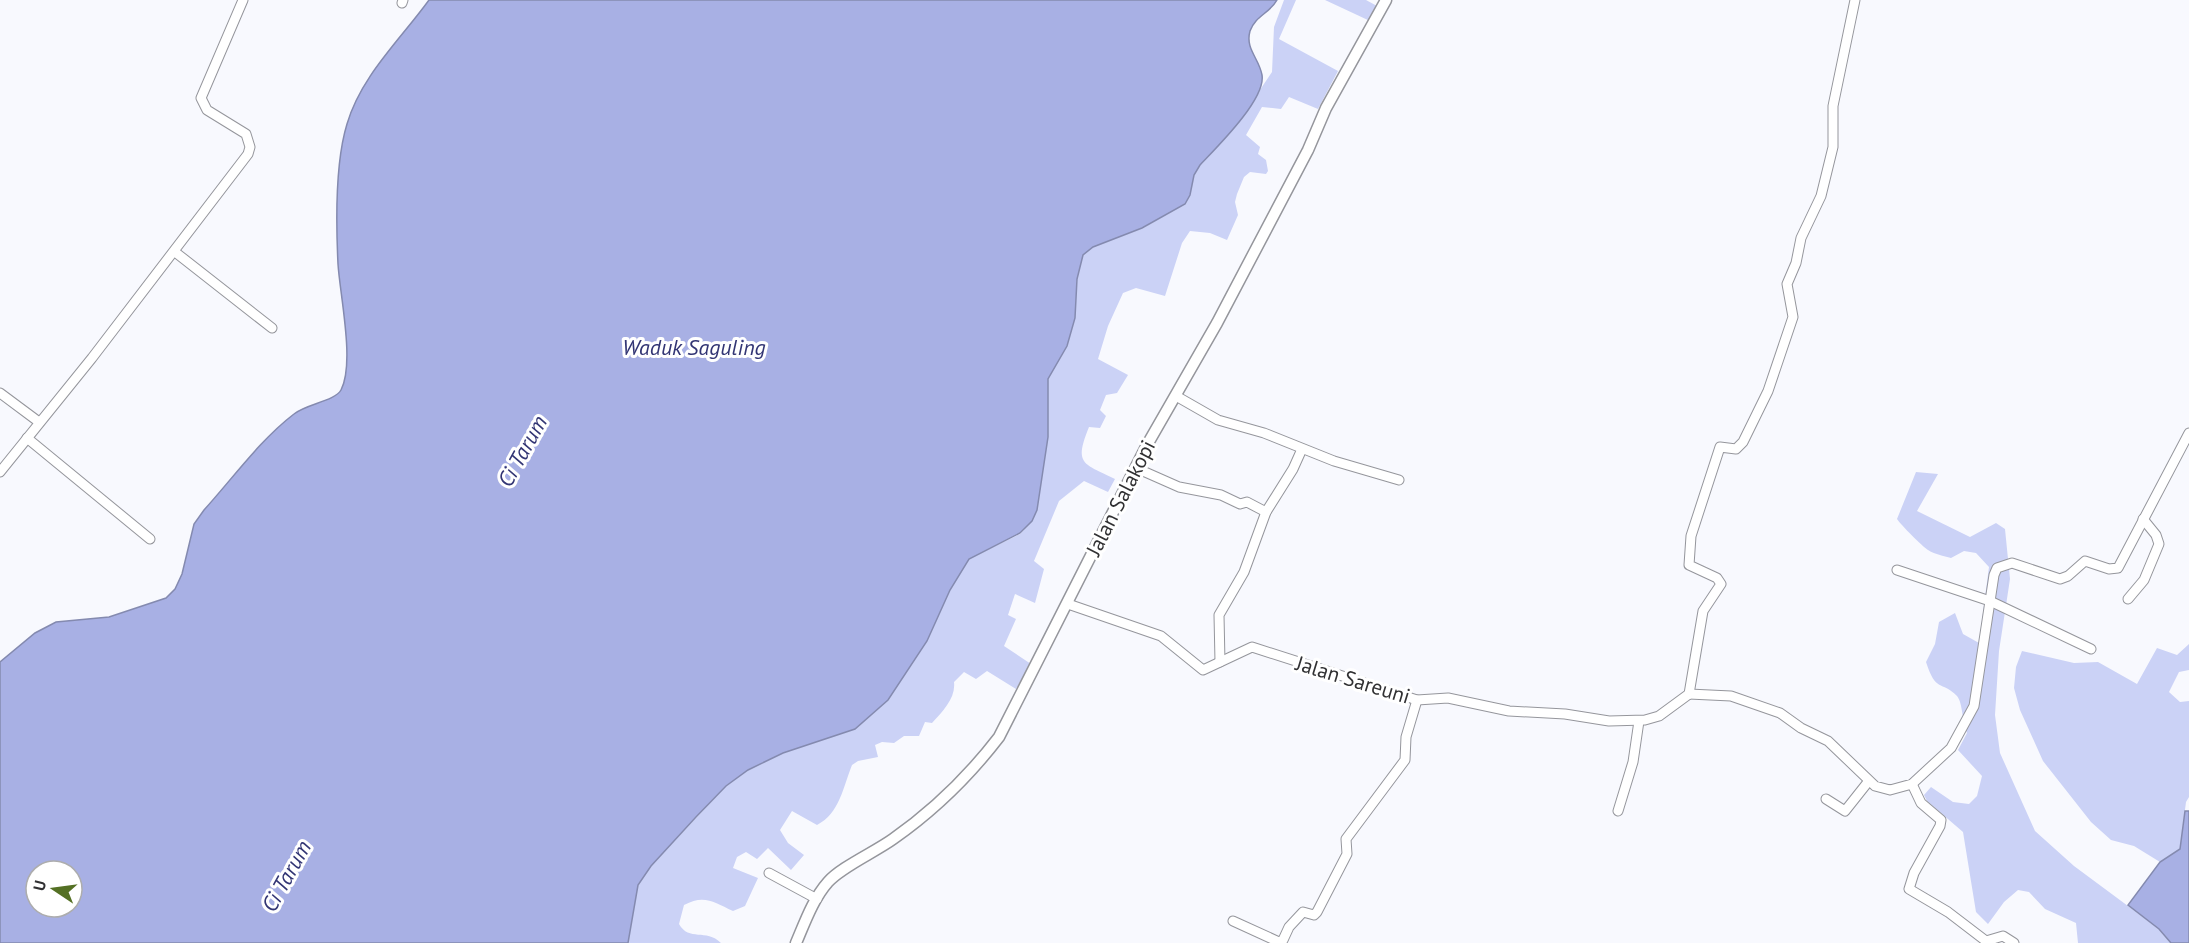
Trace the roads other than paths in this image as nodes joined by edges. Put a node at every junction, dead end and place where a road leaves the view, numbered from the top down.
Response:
1 (243, 0) edge
2 (1386, 0) edge
3 (1855, 0) edge
4 (174, 252) junction
5 (272, 328) dead end
6 (0, 393) edge
7 (1176, 396) junction
8 (39, 422) junction
9 (2189, 433) edge
10 (27, 438) junction
11 (1302, 448) junction
12 (1136, 468) junction
13 (0, 472) edge
14 (1399, 480) dead end
15 (1266, 512) junction
16 (2143, 519) junction
17 (150, 540) dead end
18 (1897, 570) dead end
19 (2128, 599) dead end
20 (1990, 600) junction
21 (1068, 604) junction
22 (2091, 649) dead end
23 (1220, 662) junction
24 (1689, 694) junction
25 (1417, 700) junction
26 (1639, 721) junction
27 (1868, 782) junction
28 (1912, 784) junction
29 (1826, 799) dead end
30 (1618, 811) dead end
31 (769, 873) dead end
32 (817, 899) junction
33 (1233, 921) dead end
34 (796, 943) edge
35 (1280, 943) edge
36 (2014, 943) edge

1 - 4 street
2 - 7 street, Jalan Salakopi
3 - 24 street
4 - 5 street
4 - 8 street
6 - 8 street
7 - 11 street
7 - 12 street, Jalan Salakopi
8 - 10 street
9 - 16 street
10 - 13 street
10 - 17 street
11 - 14 street
11 - 15 street
12 - 15 street
12 - 21 street, Jalan Salakopi
15 - 23 street
16 - 19 street
16 - 20 street
18 - 20 street
20 - 22 street
20 - 28 street
21 - 23 street, Jalan Sareuni
21 - 32 street, Jalan Salakopi
23 - 25 street, Jalan Sareuni
24 - 26 street, Jalan Sareuni
24 - 27 street
25 - 26 street, Jalan Sareuni
25 - 35 street
26 - 30 street
27 - 28 street
27 - 29 street
28 - 36 street
31 - 32 street
32 - 34 street, Jalan Salakopi
33 - 35 street

